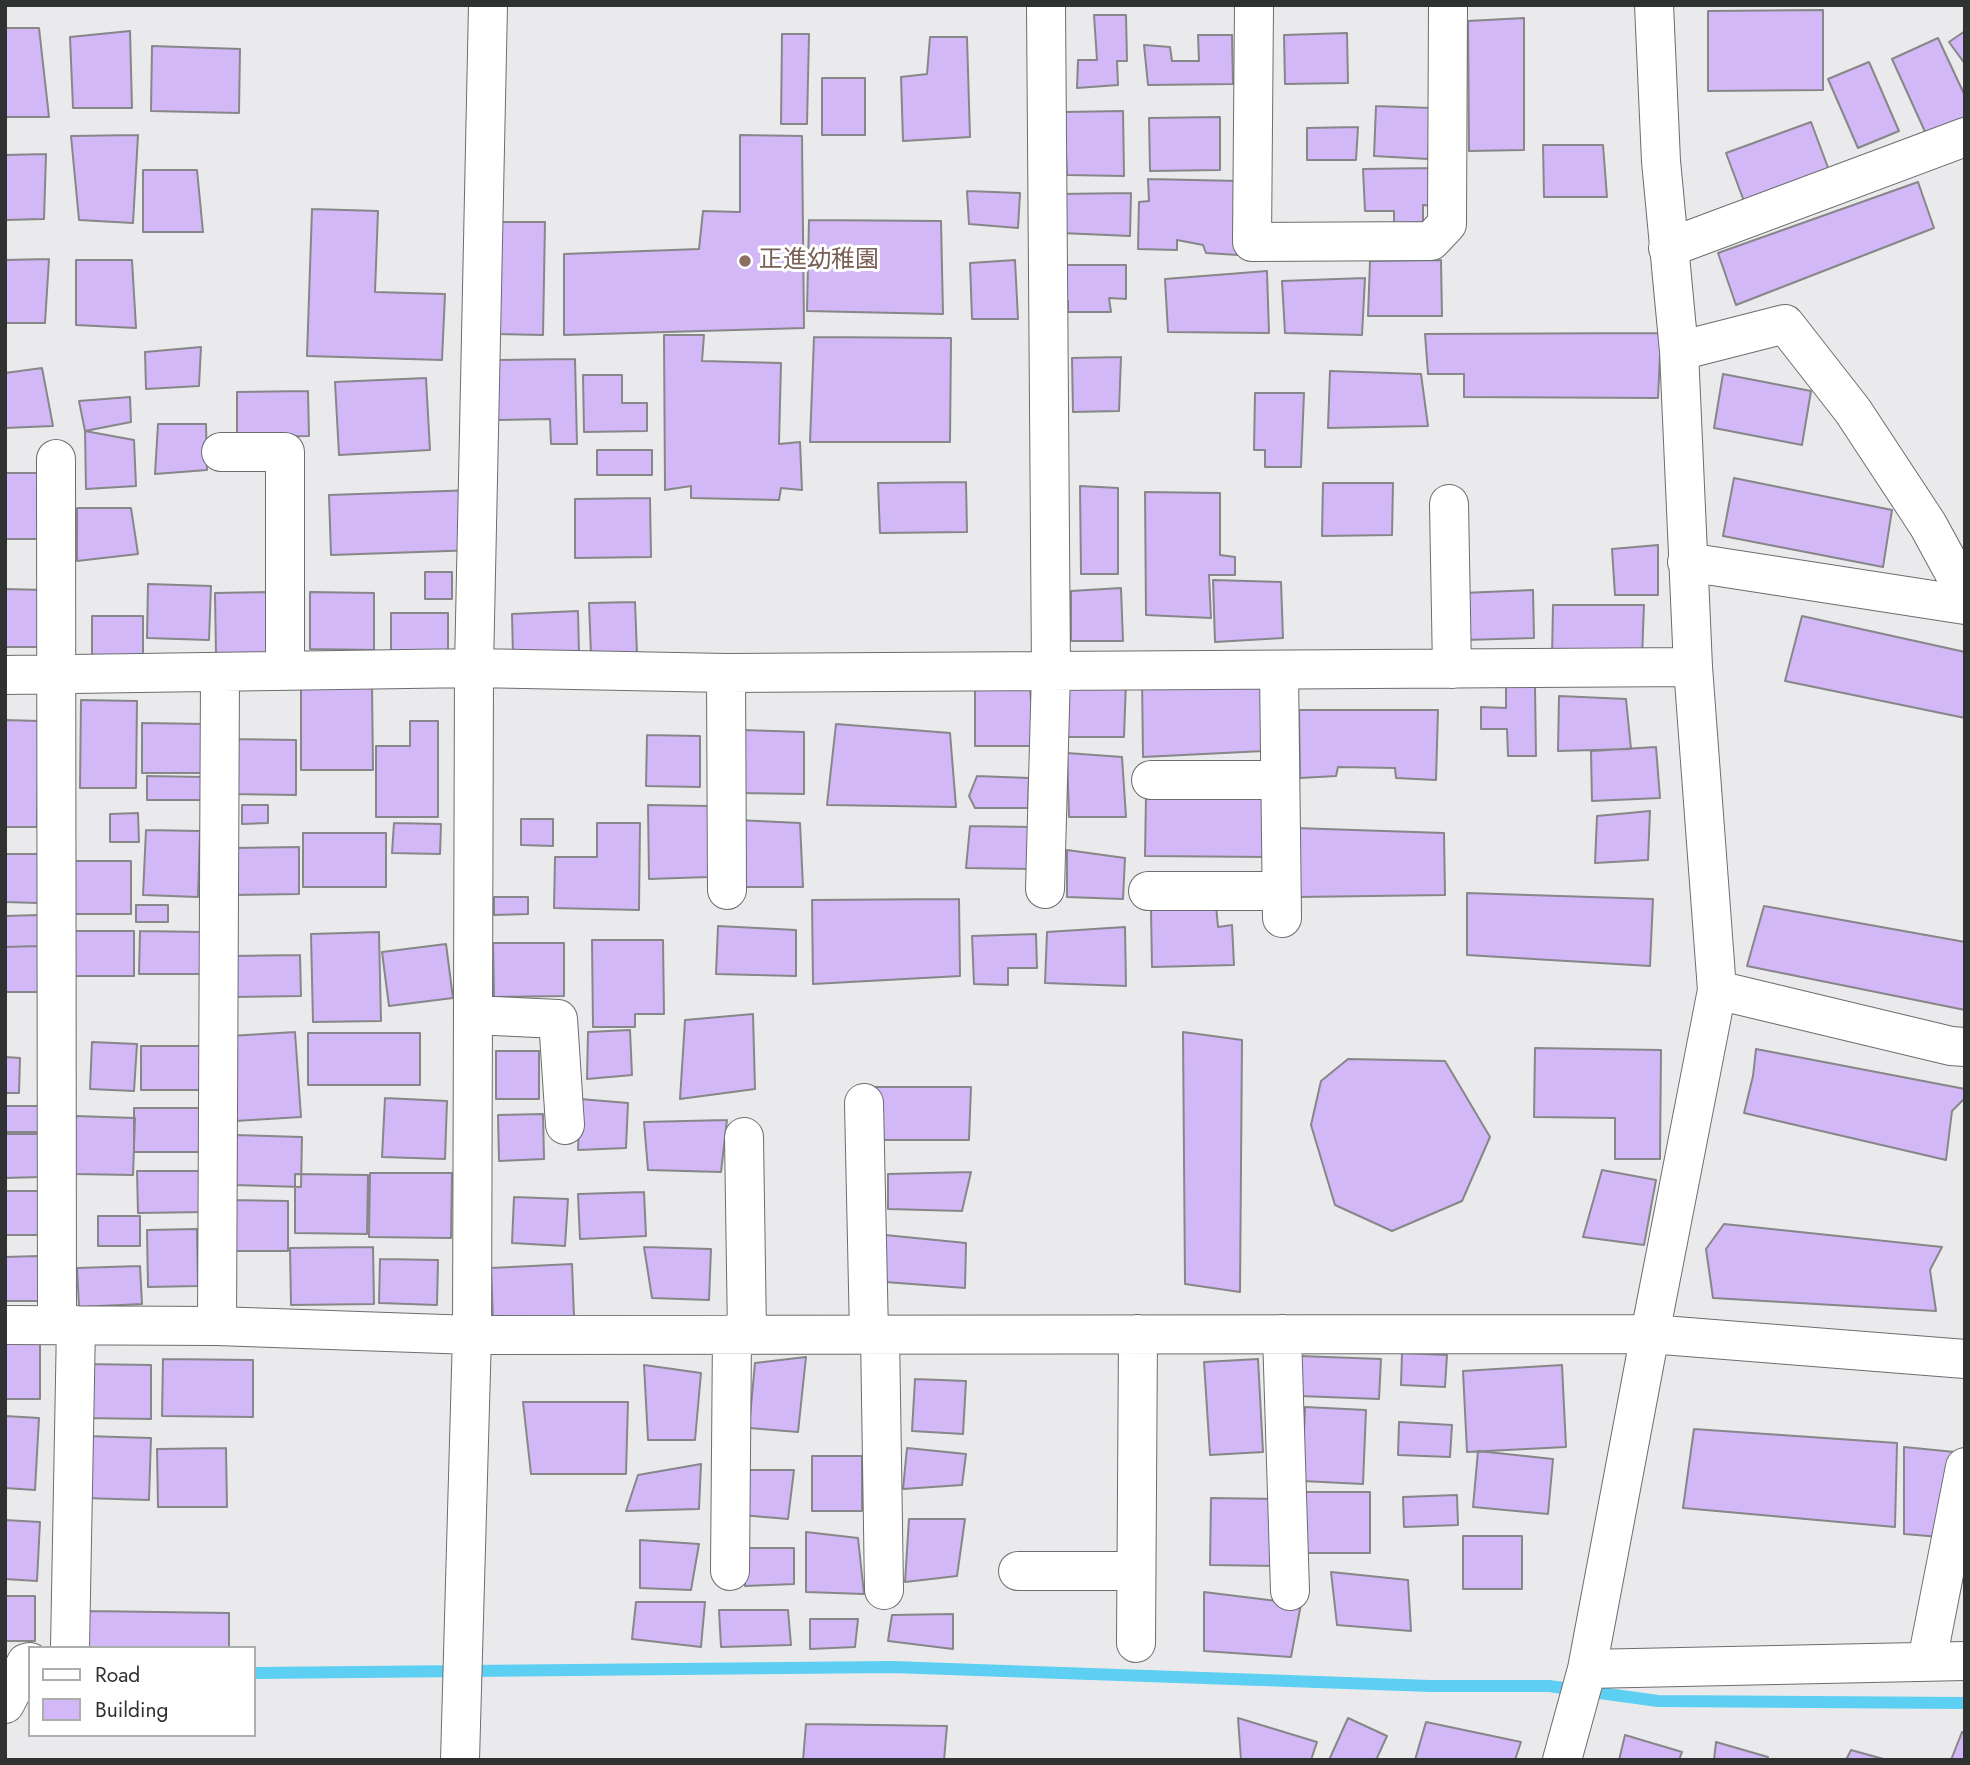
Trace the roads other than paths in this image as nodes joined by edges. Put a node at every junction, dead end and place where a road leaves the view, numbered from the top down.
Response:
1 (488, 5) edge
2 (1046, 5) edge
3 (1254, 5) edge
4 (1448, 5) edge
5 (1654, 5) edge
6 (1965, 137) edge
7 (1668, 248) junction
8 (1679, 351) junction
9 (220, 452) dead end
10 (56, 459) dead end
11 (1449, 504) dead end
12 (1687, 562) junction
13 (1965, 584) edge
14 (1965, 606) edge
15 (1693, 667) junction
16 (474, 668) junction
17 (1452, 669) junction
18 (285, 671) junction
19 (1279, 671) junction
20 (220, 672) junction
21 (1051, 672) junction
22 (726, 673) junction
23 (58, 674) junction
24 (5, 675) edge
25 (1151, 780) dead end
26 (1280, 780) junction
27 (1045, 889) dead end
28 (727, 890) dead end
29 (1148, 891) dead end
30 (1717, 990) junction
31 (473, 1016) junction
32 (1965, 1047) edge
33 (864, 1103) dead end
34 (565, 1125) dead end
35 (744, 1137) dead end
36 (5, 1325) edge
37 (67, 1325) junction
38 (217, 1326) junction
39 (740, 1334) junction
40 (875, 1334) junction
41 (1138, 1334) junction
42 (1282, 1334) junction
43 (1650, 1334) junction
44 (472, 1335) junction
45 (1965, 1359) edge
46 (1965, 1466) edge
47 (730, 1571) dead end
48 (1018, 1571) dead end
49 (1136, 1571) junction
50 (884, 1590) dead end
51 (1290, 1591) dead end
52 (1136, 1643) dead end
53 (70, 1646) edge
54 (1927, 1661) junction
55 (1965, 1661) edge
56 (28, 1662) edge
57 (1587, 1669) junction
58 (5, 1704) edge
59 (460, 1760) edge
60 (1562, 1760) edge

1 - 16 street
2 - 21 street
3 - 4 street
5 - 7 street
6 - 7 street
7 - 8 street
8 - 12 street
8 - 13 street
9 - 18 street
10 - 23 street
11 - 17 street
12 - 14 street
12 - 15 street
15 - 17 street
15 - 30 street
16 - 18 street
16 - 22 street
16 - 31 street
17 - 19 street
18 - 20 street
19 - 21 street
19 - 26 street
20 - 23 street
20 - 38 street
21 - 22 street
21 - 27 street
22 - 28 street
23 - 24 street
23 - 37 street
25 - 26 street
26 - 29 street
30 - 32 street
30 - 43 street
31 - 34 street
31 - 44 street
33 - 40 street
35 - 39 street
36 - 37 street
37 - 38 street
37 - 53 street
38 - 44 street
39 - 40 street
39 - 44 street
39 - 47 street
40 - 41 street
40 - 50 street
41 - 42 street
41 - 49 street
42 - 43 street
42 - 51 street
43 - 45 street
43 - 57 street
44 - 59 street
46 - 54 street
48 - 49 street
49 - 52 street
54 - 55 street
54 - 57 street
56 - 58 street
57 - 60 street

